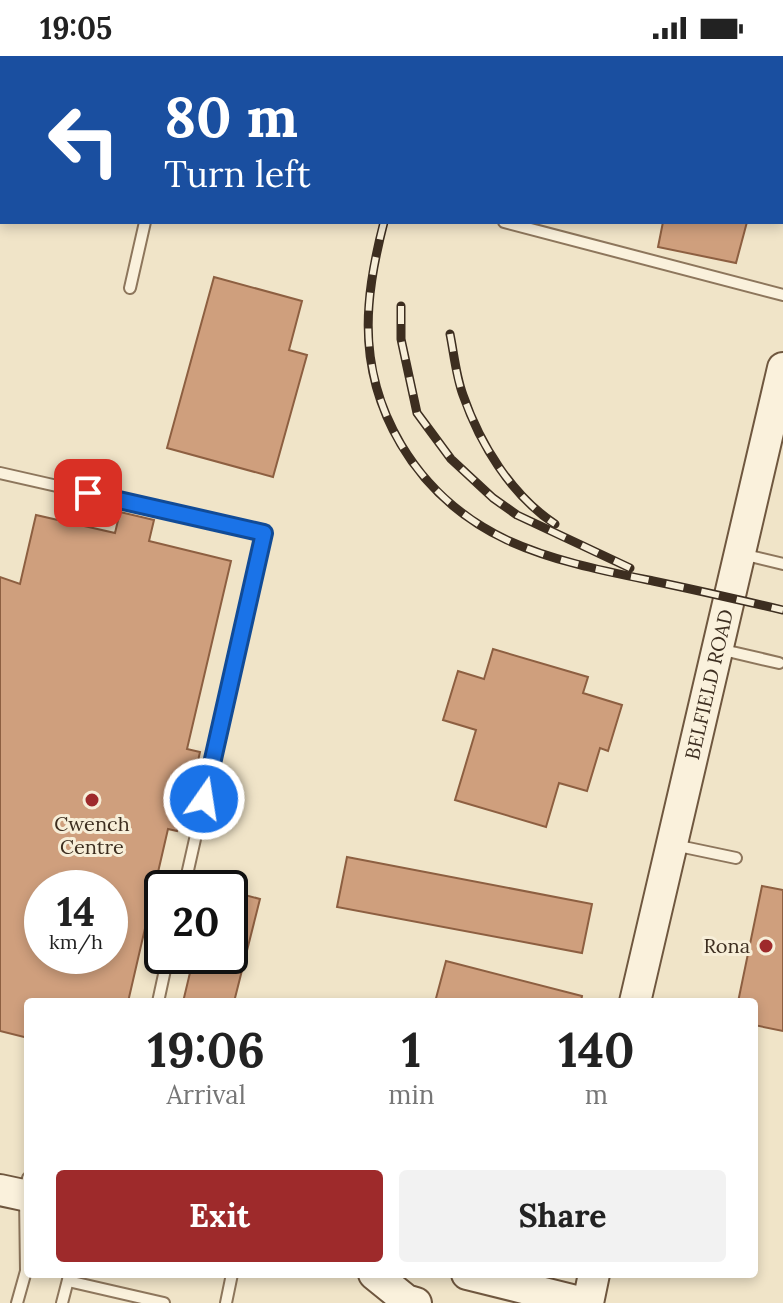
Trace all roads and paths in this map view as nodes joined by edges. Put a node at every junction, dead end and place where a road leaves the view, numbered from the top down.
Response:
1 (145, 224) edge
2 (512, 224) edge
3 (130, 288) dead end
4 (783, 295) edge
5 (783, 368) edge
6 (0, 473) edge
7 (740, 554) junction
8 (783, 564) edge
9 (717, 648) junction
10 (779, 663) dead end
11 (672, 844) junction
12 (736, 858) dead end
13 (188, 870) edge
14 (164, 974) edge
15 (159, 998) edge
16 (636, 998) edge
17 (20, 1190) edge
18 (24, 1244) edge
19 (24, 1278) edge
20 (68, 1278) edge
21 (72, 1278) edge
22 (231, 1278) edge
23 (379, 1278) edge
24 (490, 1278) edge
25 (593, 1278) edge
26 (548, 1290) edge
27 (409, 1302) edge
28 (17, 1303) edge
29 (62, 1303) edge
30 (164, 1303) edge
31 (226, 1303) edge
32 (586, 1303) edge

1 - 3 lane
2 - 4 lane
5 - 7 main road, BELFIELD ROAD
6 - 13 lane
7 - 8 lane
7 - 9 main road, BELFIELD ROAD
9 - 10 lane
9 - 11 main road, BELFIELD ROAD
11 - 12 lane
11 - 16 main road, BELFIELD ROAD
14 - 15 lane
17 - 18 lane
19 - 28 lane
20 - 29 lane
21 - 30 lane
22 - 31 lane
23 - 27 main road
24 - 26 main road
25 - 32 main road
26 - 32 main road

